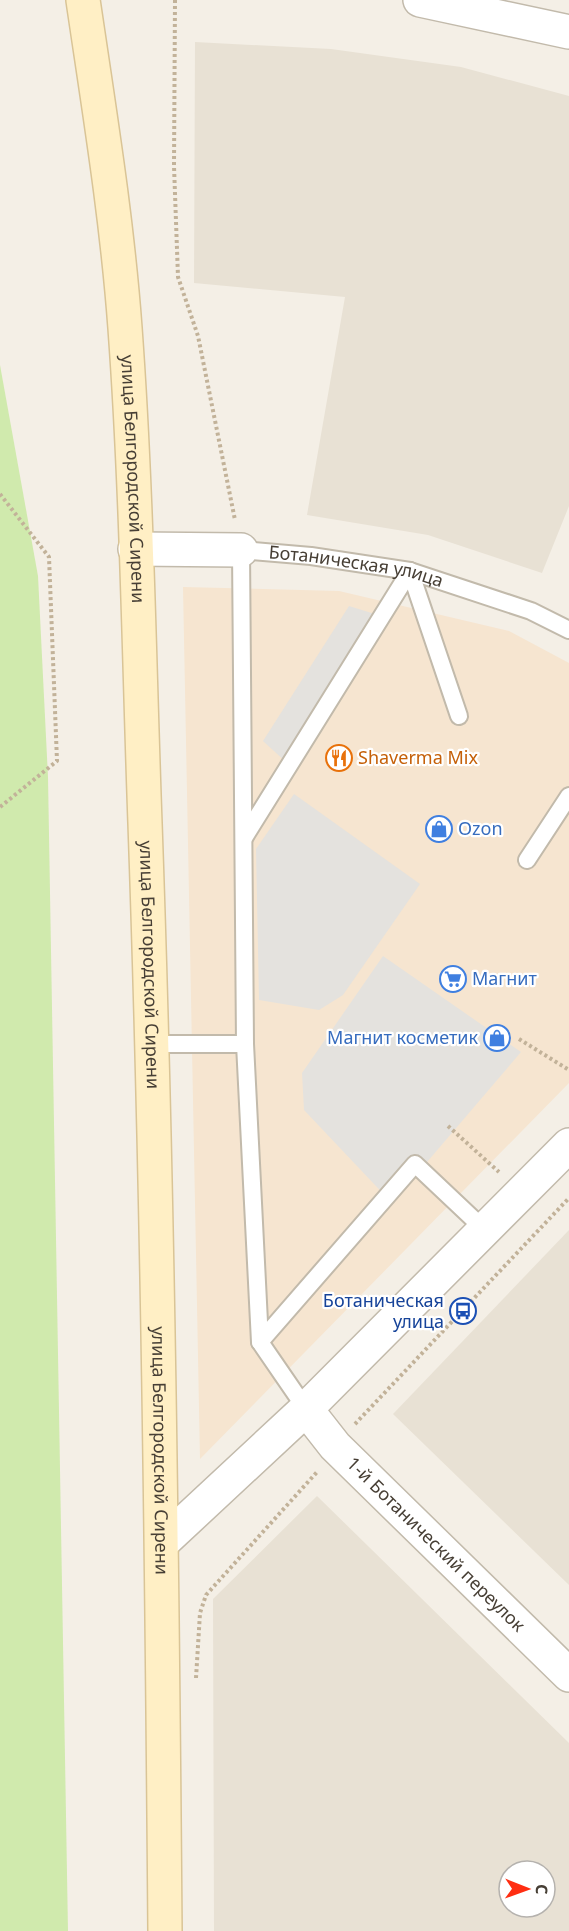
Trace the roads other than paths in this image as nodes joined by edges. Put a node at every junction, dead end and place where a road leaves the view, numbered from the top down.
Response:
1 (83, 0) edge
2 (420, 0) edge
3 (569, 32) edge
4 (135, 549) junction
5 (241, 550) junction
6 (410, 572) junction
7 (569, 630) edge
8 (459, 716) dead end
9 (569, 796) edge
10 (244, 838) junction
11 (527, 860) dead end
12 (153, 1044) junction
13 (245, 1044) junction
14 (569, 1145) edge
15 (486, 1231) junction
16 (260, 1342) junction
17 (306, 1409) junction
18 (162, 1543) junction
19 (569, 1675) edge
20 (165, 1931) edge

1 - 4 main road, улица Белгородской Сирени
2 - 3 street
4 - 5 street, Ботаническая улица
4 - 12 main road, улица Белгородской Сирени
5 - 6 lane, Ботаническая улица
5 - 10 lane
6 - 7 lane, Ботаническая улица
6 - 8 lane
6 - 10 lane
9 - 11 lane
10 - 13 lane
12 - 13 lane
12 - 18 main road, улица Белгородской Сирени
13 - 16 lane
14 - 15 street
15 - 16 lane
15 - 17 street
16 - 17 lane
17 - 18 street
17 - 19 street, 1-й Ботанический переулок
18 - 20 main road, улица Белгородской Сирени

